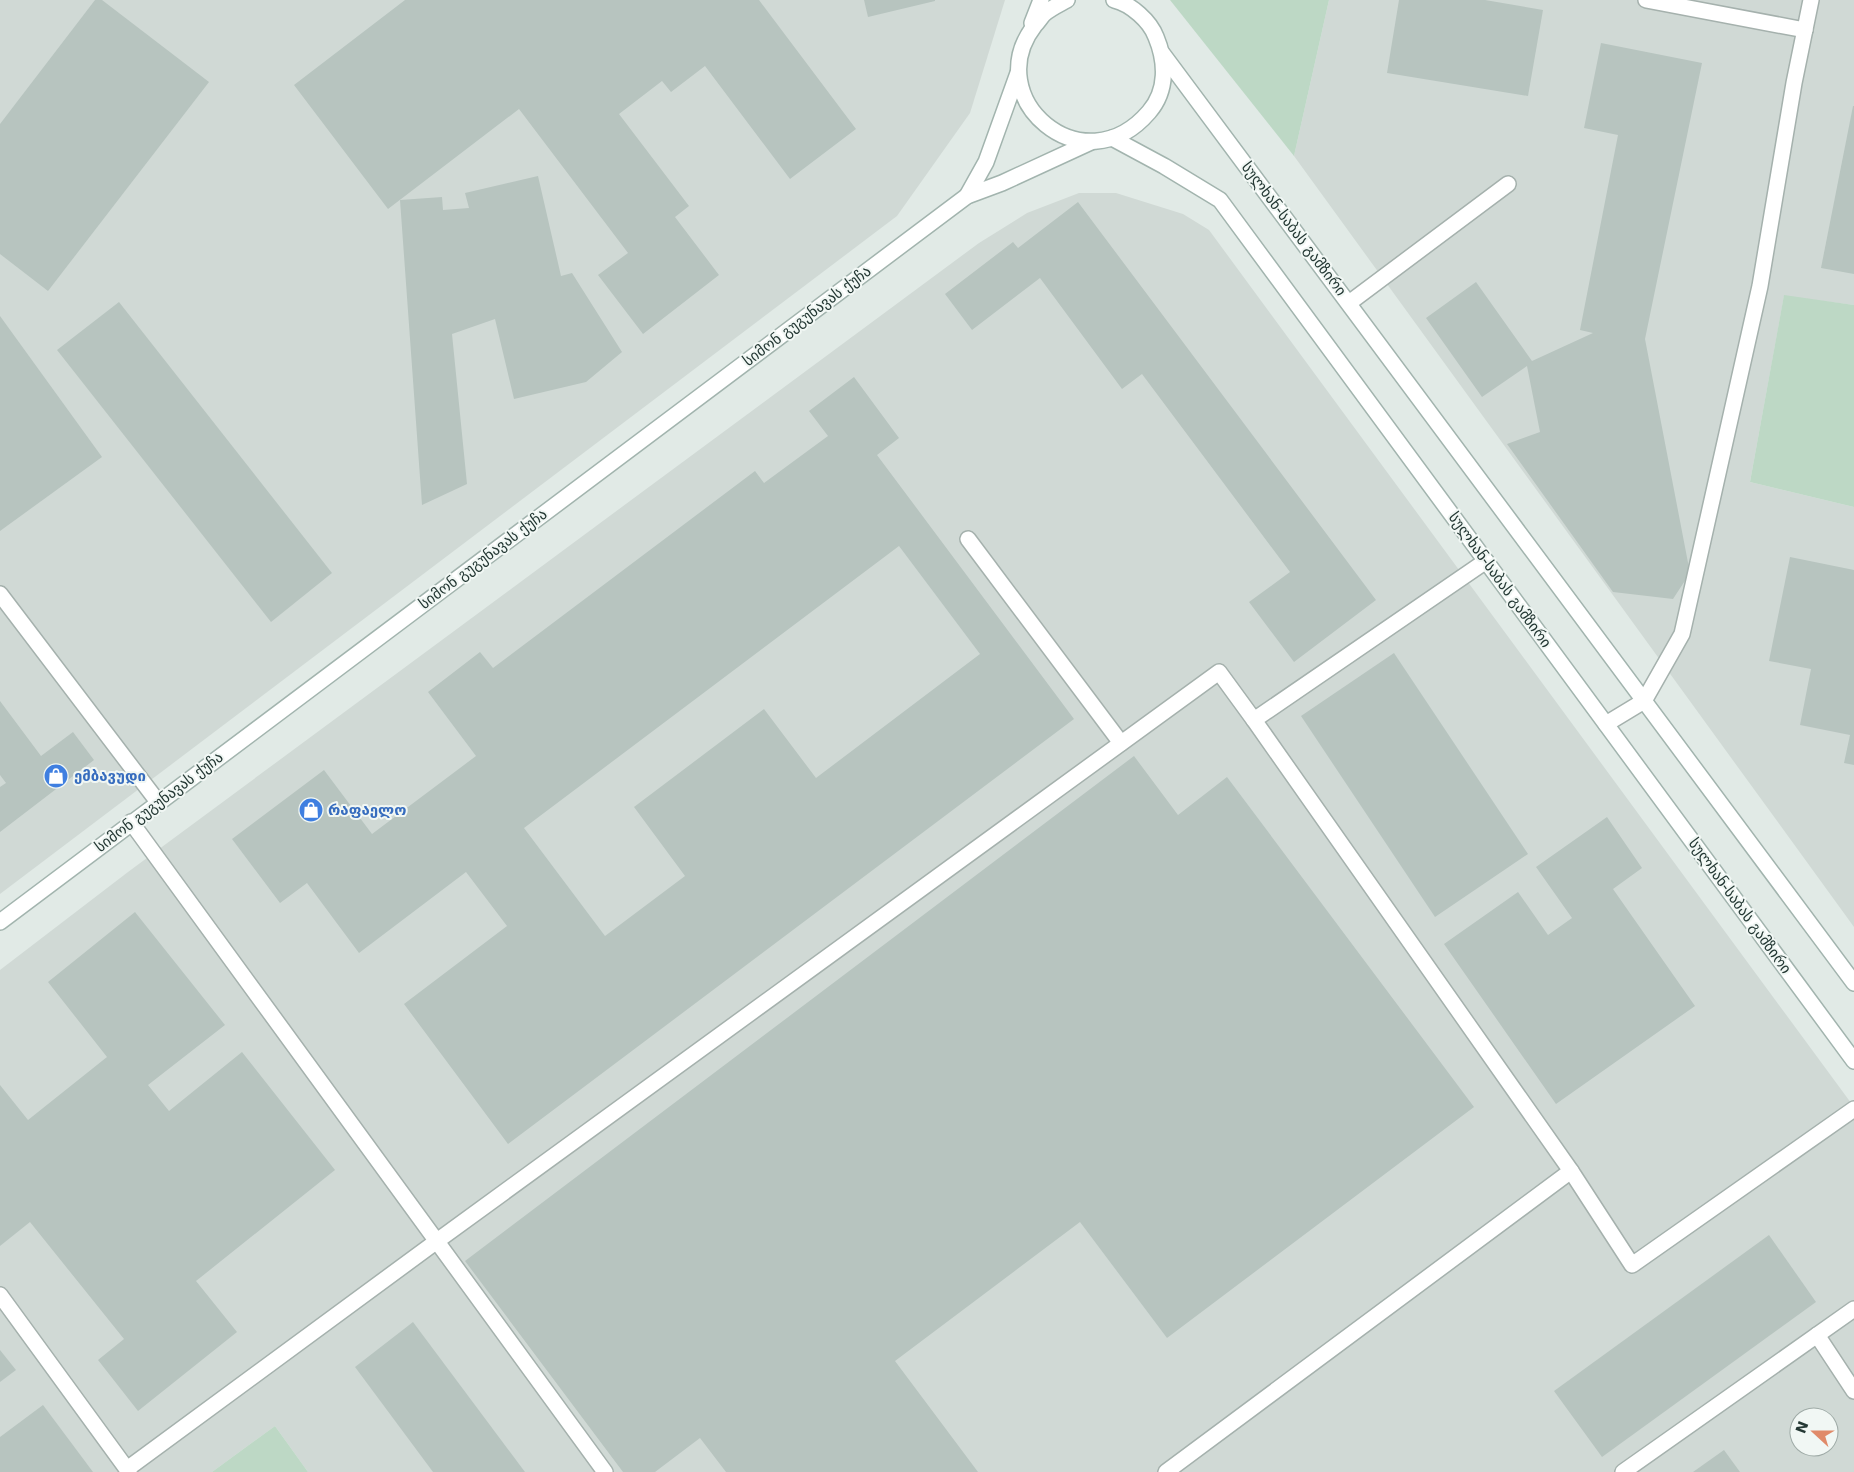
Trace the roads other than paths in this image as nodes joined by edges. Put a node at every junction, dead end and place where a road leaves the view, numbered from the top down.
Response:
1 (1041, 0) edge
2 (1067, 0) edge
3 (1114, 0) edge
4 (1646, 0) edge
5 (1811, 0) edge
6 (1805, 30) junction
7 (1027, 36) junction
8 (1162, 53) junction
9 (1019, 70) junction
10 (1112, 138) junction
11 (1091, 142) junction
12 (1508, 184) dead end
13 (967, 196) junction
14 (1348, 303) junction
15 (968, 539) dead end
16 (1486, 561) junction
17 (0, 594) edge
18 (1644, 701) junction
19 (1254, 720) junction
20 (1606, 724) junction
21 (1121, 743) junction
22 (158, 802) junction
23 (131, 822) junction
24 (0, 922) edge
25 (1854, 984) edge
26 (1854, 1061) edge
27 (1854, 1109) edge
28 (1571, 1170) junction
29 (437, 1241) junction
30 (0, 1296) edge
31 (1854, 1309) edge
32 (1818, 1335) junction
33 (1854, 1391) edge
34 (128, 1471) edge
35 (605, 1472) edge
36 (1166, 1472) edge
37 (1623, 1472) edge

1 - 7 main road
2 - 7 main road
3 - 8 main road
4 - 6 main road
5 - 6 main road
6 - 18 main road
7 - 9 main road
8 - 10 main road
8 - 14 main road, სულხან-საბას გამზირი
9 - 11 main road
9 - 13 main road, სიმონ გუგუნავას ქუჩა
10 - 11 main road
10 - 16 main road, სულხან-საბას გამზირი
11 - 13 main road, სიმონ გუგუნავას ქუჩა
12 - 14 main road
13 - 22 main road, სიმონ გუგუნავას ქუჩა
14 - 18 main road, სულხან-საბას გამზირი
15 - 21 main road
16 - 19 main road
16 - 20 main road, სულხან-საბას გამზირი
17 - 22 main road
18 - 20 main road
18 - 25 main road, სულხან-საბას გამზირი
19 - 21 main road
19 - 28 main road
20 - 26 main road, სულხან-საბას გამზირი
21 - 29 main road
22 - 23 main road, სიმონ გუგუნავას ქუჩა
23 - 24 main road, სიმონ გუგუნავას ქუჩა
23 - 29 main road
27 - 28 main road
28 - 36 main road
29 - 34 main road
29 - 35 main road
30 - 34 main road
31 - 32 main road
32 - 33 main road
32 - 37 main road

